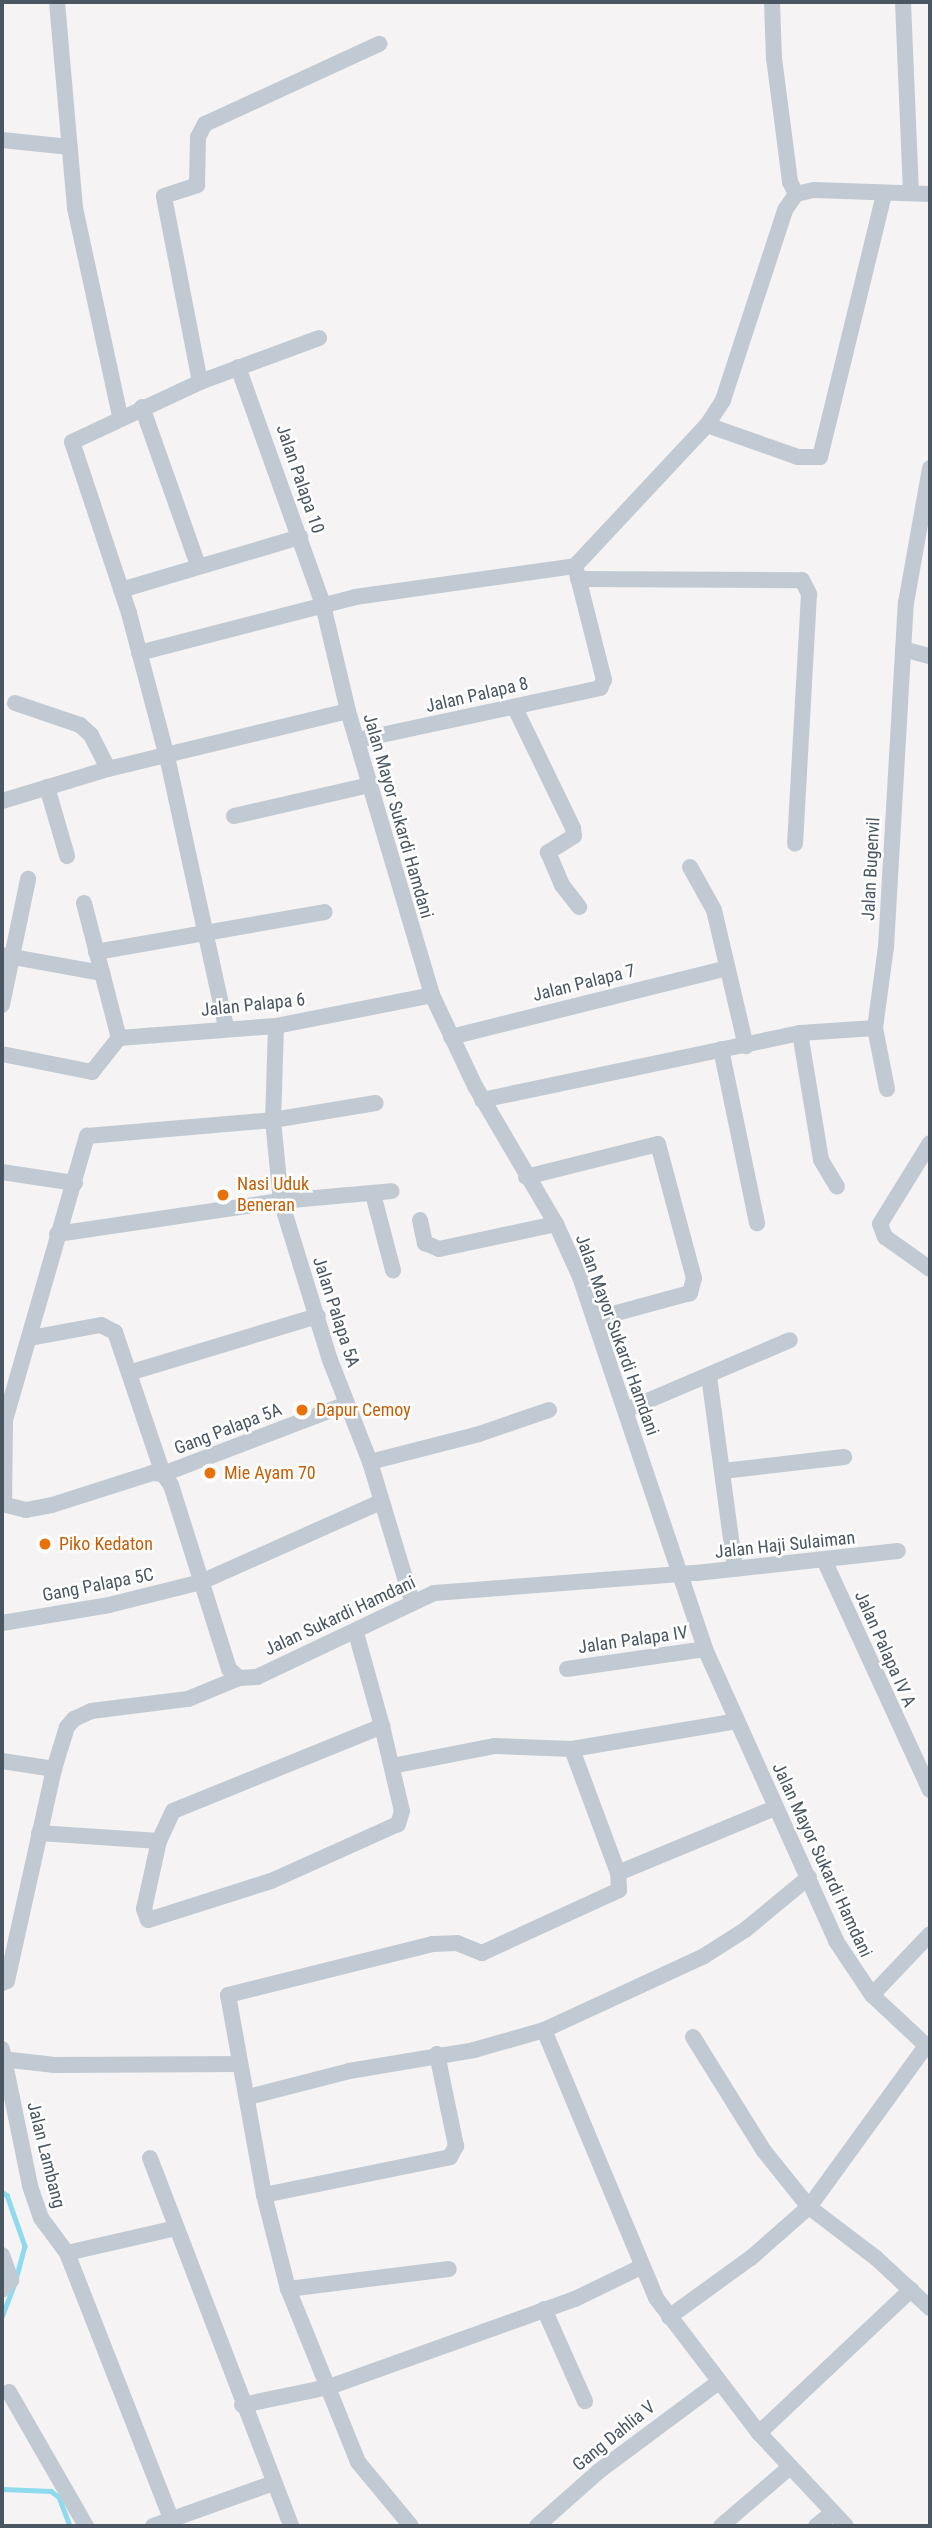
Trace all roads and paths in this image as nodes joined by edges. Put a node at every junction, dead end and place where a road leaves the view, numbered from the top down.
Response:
1 (57, 2) edge
2 (772, 2) edge
3 (903, 2) edge
4 (379, 44) dead end
5 (2, 140) edge
6 (70, 147) junction
7 (911, 191) junction
8 (796, 194) junction
9 (884, 194) junction
10 (930, 194) edge
11 (319, 338) dead end
12 (238, 367) junction
13 (200, 382) junction
14 (142, 407) junction
15 (120, 417) junction
16 (707, 425) junction
17 (930, 468) edge
18 (300, 537) junction
19 (198, 565) junction
20 (577, 573) junction
21 (121, 590) junction
22 (323, 605) junction
23 (903, 649) junction
24 (139, 653) junction
25 (930, 656) edge
26 (15, 703) dead end
27 (515, 708) junction
28 (348, 711) junction
29 (358, 740) junction
30 (167, 757) junction
31 (108, 769) junction
32 (369, 785) junction
33 (47, 787) junction
34 (2, 801) edge
35 (234, 816) dead end
36 (795, 844) dead end
37 (66, 856) dead end
38 (690, 867) dead end
39 (28, 879) dead end
40 (83, 903) dead end
41 (579, 907) dead end
42 (325, 912) dead end
43 (205, 930) junction
44 (96, 952) junction
45 (8, 956) edge
46 (727, 968) junction
47 (102, 973) junction
48 (432, 995) junction
49 (2, 1005) edge
50 (275, 1026) junction
51 (226, 1027) junction
52 (875, 1028) junction
53 (800, 1033) junction
54 (451, 1037) junction
55 (120, 1038) junction
56 (746, 1046) junction
57 (721, 1049) junction
58 (2, 1055) edge
59 (887, 1090) dead end
60 (482, 1100) junction
61 (376, 1103) dead end
62 (273, 1120) junction
63 (930, 1143) edge
64 (2, 1172) edge
65 (526, 1177) junction
66 (75, 1183) junction
67 (836, 1187) dead end
68 (392, 1192) dead end
69 (373, 1194) junction
70 (281, 1201) junction
71 (420, 1220) dead end
72 (757, 1223) dead end
73 (556, 1224) junction
74 (57, 1234) junction
75 (930, 1269) edge
76 (393, 1270) dead end
77 (318, 1316) junction
78 (594, 1319) junction
79 (30, 1338) junction
80 (790, 1340) dead end
81 (132, 1372) junction
82 (709, 1376) junction
83 (347, 1404) junction
84 (549, 1410) dead end
85 (626, 1410) junction
86 (844, 1457) dead end
87 (370, 1462) junction
88 (723, 1471) junction
89 (163, 1474) junction
90 (381, 1502) junction
91 (3, 1504) edge
92 (898, 1551) dead end
93 (825, 1562) junction
94 (735, 1568) junction
95 (677, 1575) junction
96 (201, 1582) junction
97 (412, 1601) junction
98 (2, 1623) edge
99 (356, 1633) junction
100 (705, 1649) junction
101 (567, 1669) dead end
102 (239, 1678) junction
103 (737, 1721) junction
104 (382, 1726) junction
105 (572, 1749) junction
106 (2, 1761) edge
107 (392, 1766) junction
108 (54, 1769) junction
109 (930, 1790) edge
110 (775, 1808) junction
111 (40, 1833) junction
112 (159, 1841) junction
113 (618, 1873) junction
114 (809, 1877) junction
115 (930, 1934) edge
116 (4, 1982) edge
117 (872, 1995) junction
118 (544, 2030) junction
119 (694, 2037) dead end
120 (928, 2047) edge
121 (437, 2054) junction
122 (3, 2056) edge
123 (240, 2064) junction
124 (248, 2097) junction
125 (150, 2158) dead end
126 (264, 2195) junction
127 (809, 2207) junction
128 (176, 2228) junction
129 (67, 2253) junction
130 (2, 2255) edge
131 (641, 2267) junction
132 (449, 2269) dead end
133 (288, 2289) junction
134 (2, 2290) edge
135 (911, 2290) junction
136 (930, 2308) edge
137 (544, 2309) junction
138 (669, 2317) junction
139 (719, 2382) junction
140 (329, 2388) junction
141 (9, 2392) dead end
142 (585, 2401) dead end
143 (242, 2405) junction
144 (759, 2433) junction
145 (789, 2468) junction
146 (271, 2484) junction
147 (831, 2514) junction
148 (172, 2523) edge
149 (86, 2526) edge
150 (153, 2526) edge
151 (291, 2526) edge
152 (411, 2526) edge
153 (537, 2526) edge
154 (721, 2526) edge
155 (816, 2526) edge
156 (846, 2526) edge

1 - 6 street
2 - 8 street
3 - 7 street
4 - 13 street
5 - 6 street
6 - 15 street
7 - 9 street
7 - 10 street
8 - 9 street
8 - 16 street
9 - 16 street
11 - 12 street
12 - 13 street
12 - 18 street, Jalan Palapa 10
13 - 14 street
14 - 15 street
14 - 19 street
15 - 21 street
16 - 20 street
17 - 23 street, Jalan Bugenvil
18 - 19 street
18 - 22 street, Jalan Palapa 10
19 - 21 street
20 - 22 street
20 - 27 street, Jalan Palapa 8
20 - 36 street
21 - 24 street
22 - 24 street
22 - 28 street, Jalan Mayor Sukardi Hamdani
23 - 25 street
23 - 52 street, Jalan Bugenvil
24 - 30 street
26 - 31 street
27 - 29 street, Jalan Palapa 8
27 - 41 street
28 - 29 street, Jalan Mayor Sukardi Hamdani
28 - 30 street
29 - 32 street, Jalan Mayor Sukardi Hamdani
30 - 31 street
30 - 43 street
31 - 33 street
32 - 35 street
32 - 48 street, Jalan Mayor Sukardi Hamdani
33 - 34 street
33 - 37 street
38 - 46 street
39 - 45 street
40 - 44 street
42 - 43 street
43 - 44 street
43 - 51 street
44 - 47 street
45 - 47 street
45 - 49 street
46 - 54 street, Jalan Palapa 7
46 - 56 street
47 - 55 street
48 - 50 street, Jalan Palapa 6
48 - 54 street, Jalan Mayor Sukardi Hamdani
50 - 51 street, Jalan Palapa 6
50 - 62 street, Jalan Palapa 5A
51 - 55 street, Jalan Palapa 6
52 - 53 street
52 - 59 street, Jalan Bugenvil
53 - 56 street
53 - 67 street
54 - 60 street, Jalan Mayor Sukardi Hamdani
55 - 58 street
56 - 57 street
57 - 60 street
57 - 72 street
60 - 65 street, Jalan Mayor Sukardi Hamdani
61 - 62 street
62 - 66 street
62 - 70 street, Jalan Palapa 5A
63 - 75 street
64 - 66 street
65 - 73 street, Jalan Mayor Sukardi Hamdani
65 - 78 street
66 - 74 street
68 - 69 street
69 - 70 street
69 - 76 street
70 - 74 street
70 - 77 street, Jalan Palapa 5A
71 - 73 street
73 - 78 street, Jalan Mayor Sukardi Hamdani
74 - 79 street
77 - 81 street
77 - 83 street, Jalan Palapa 5A
78 - 85 street, Jalan Mayor Sukardi Hamdani
79 - 81 street
79 - 91 street
80 - 82 street
81 - 89 street
82 - 85 street
82 - 88 street
83 - 87 street, Jalan Palapa 5A
83 - 89 street, Gang Palapa 5A
84 - 87 street
85 - 95 street, Jalan Mayor Sukardi Hamdani
86 - 88 street
87 - 90 street, Jalan Palapa 5A
88 - 94 street
89 - 91 street
89 - 96 street
90 - 96 street, Gang Palapa 5C
90 - 97 street, Jalan Palapa 5A
92 - 93 street, Jalan Haji Sulaiman
93 - 94 street, Jalan Haji Sulaiman
93 - 109 street, Jalan Palapa IV A
94 - 95 street, Jalan Haji Sulaiman
95 - 97 street, Jalan Sukardi Hamdani
95 - 100 street, Jalan Mayor Sukardi Hamdani
96 - 98 street, Gang Palapa 5C
96 - 102 street
97 - 99 street, Jalan Sukardi Hamdani
99 - 102 street, Jalan Sukardi Hamdani
99 - 104 street
100 - 101 street, Jalan Palapa IV
100 - 103 street, Jalan Mayor Sukardi Hamdani
102 - 108 street, Jalan Sukardi Hamdani
103 - 105 street
103 - 110 street, Jalan Mayor Sukardi Hamdani
104 - 107 street
104 - 112 street
105 - 107 street
105 - 113 street
106 - 108 street
107 - 112 street
108 - 111 street
110 - 113 street
110 - 114 street, Jalan Mayor Sukardi Hamdani
111 - 112 street
111 - 116 street
113 - 123 street
114 - 117 street, Jalan Mayor Sukardi Hamdani
114 - 118 street
115 - 117 street
117 - 120 street, Jalan Mayor Sukardi Hamdani
118 - 121 street
118 - 131 street
119 - 127 street
120 - 127 street
121 - 124 street
121 - 126 street
122 - 123 street
122 - 129 street, Jalan Lambang
123 - 124 street
124 - 126 street
125 - 128 street
126 - 133 street
127 - 135 street
127 - 138 street
128 - 129 street
128 - 143 street
129 - 148 street, Jalan Lambang
130 - 134 street
131 - 137 street
131 - 138 street
132 - 133 street
133 - 140 street
135 - 136 street
135 - 144 street
137 - 140 street
137 - 142 street
138 - 139 street
139 - 144 street
139 - 153 street, Gang Dahlia V
140 - 143 street
140 - 152 street
141 - 149 street
143 - 146 street
144 - 145 street
145 - 147 street
145 - 154 street
146 - 148 street
146 - 151 street
147 - 155 street
147 - 156 street
148 - 150 street

